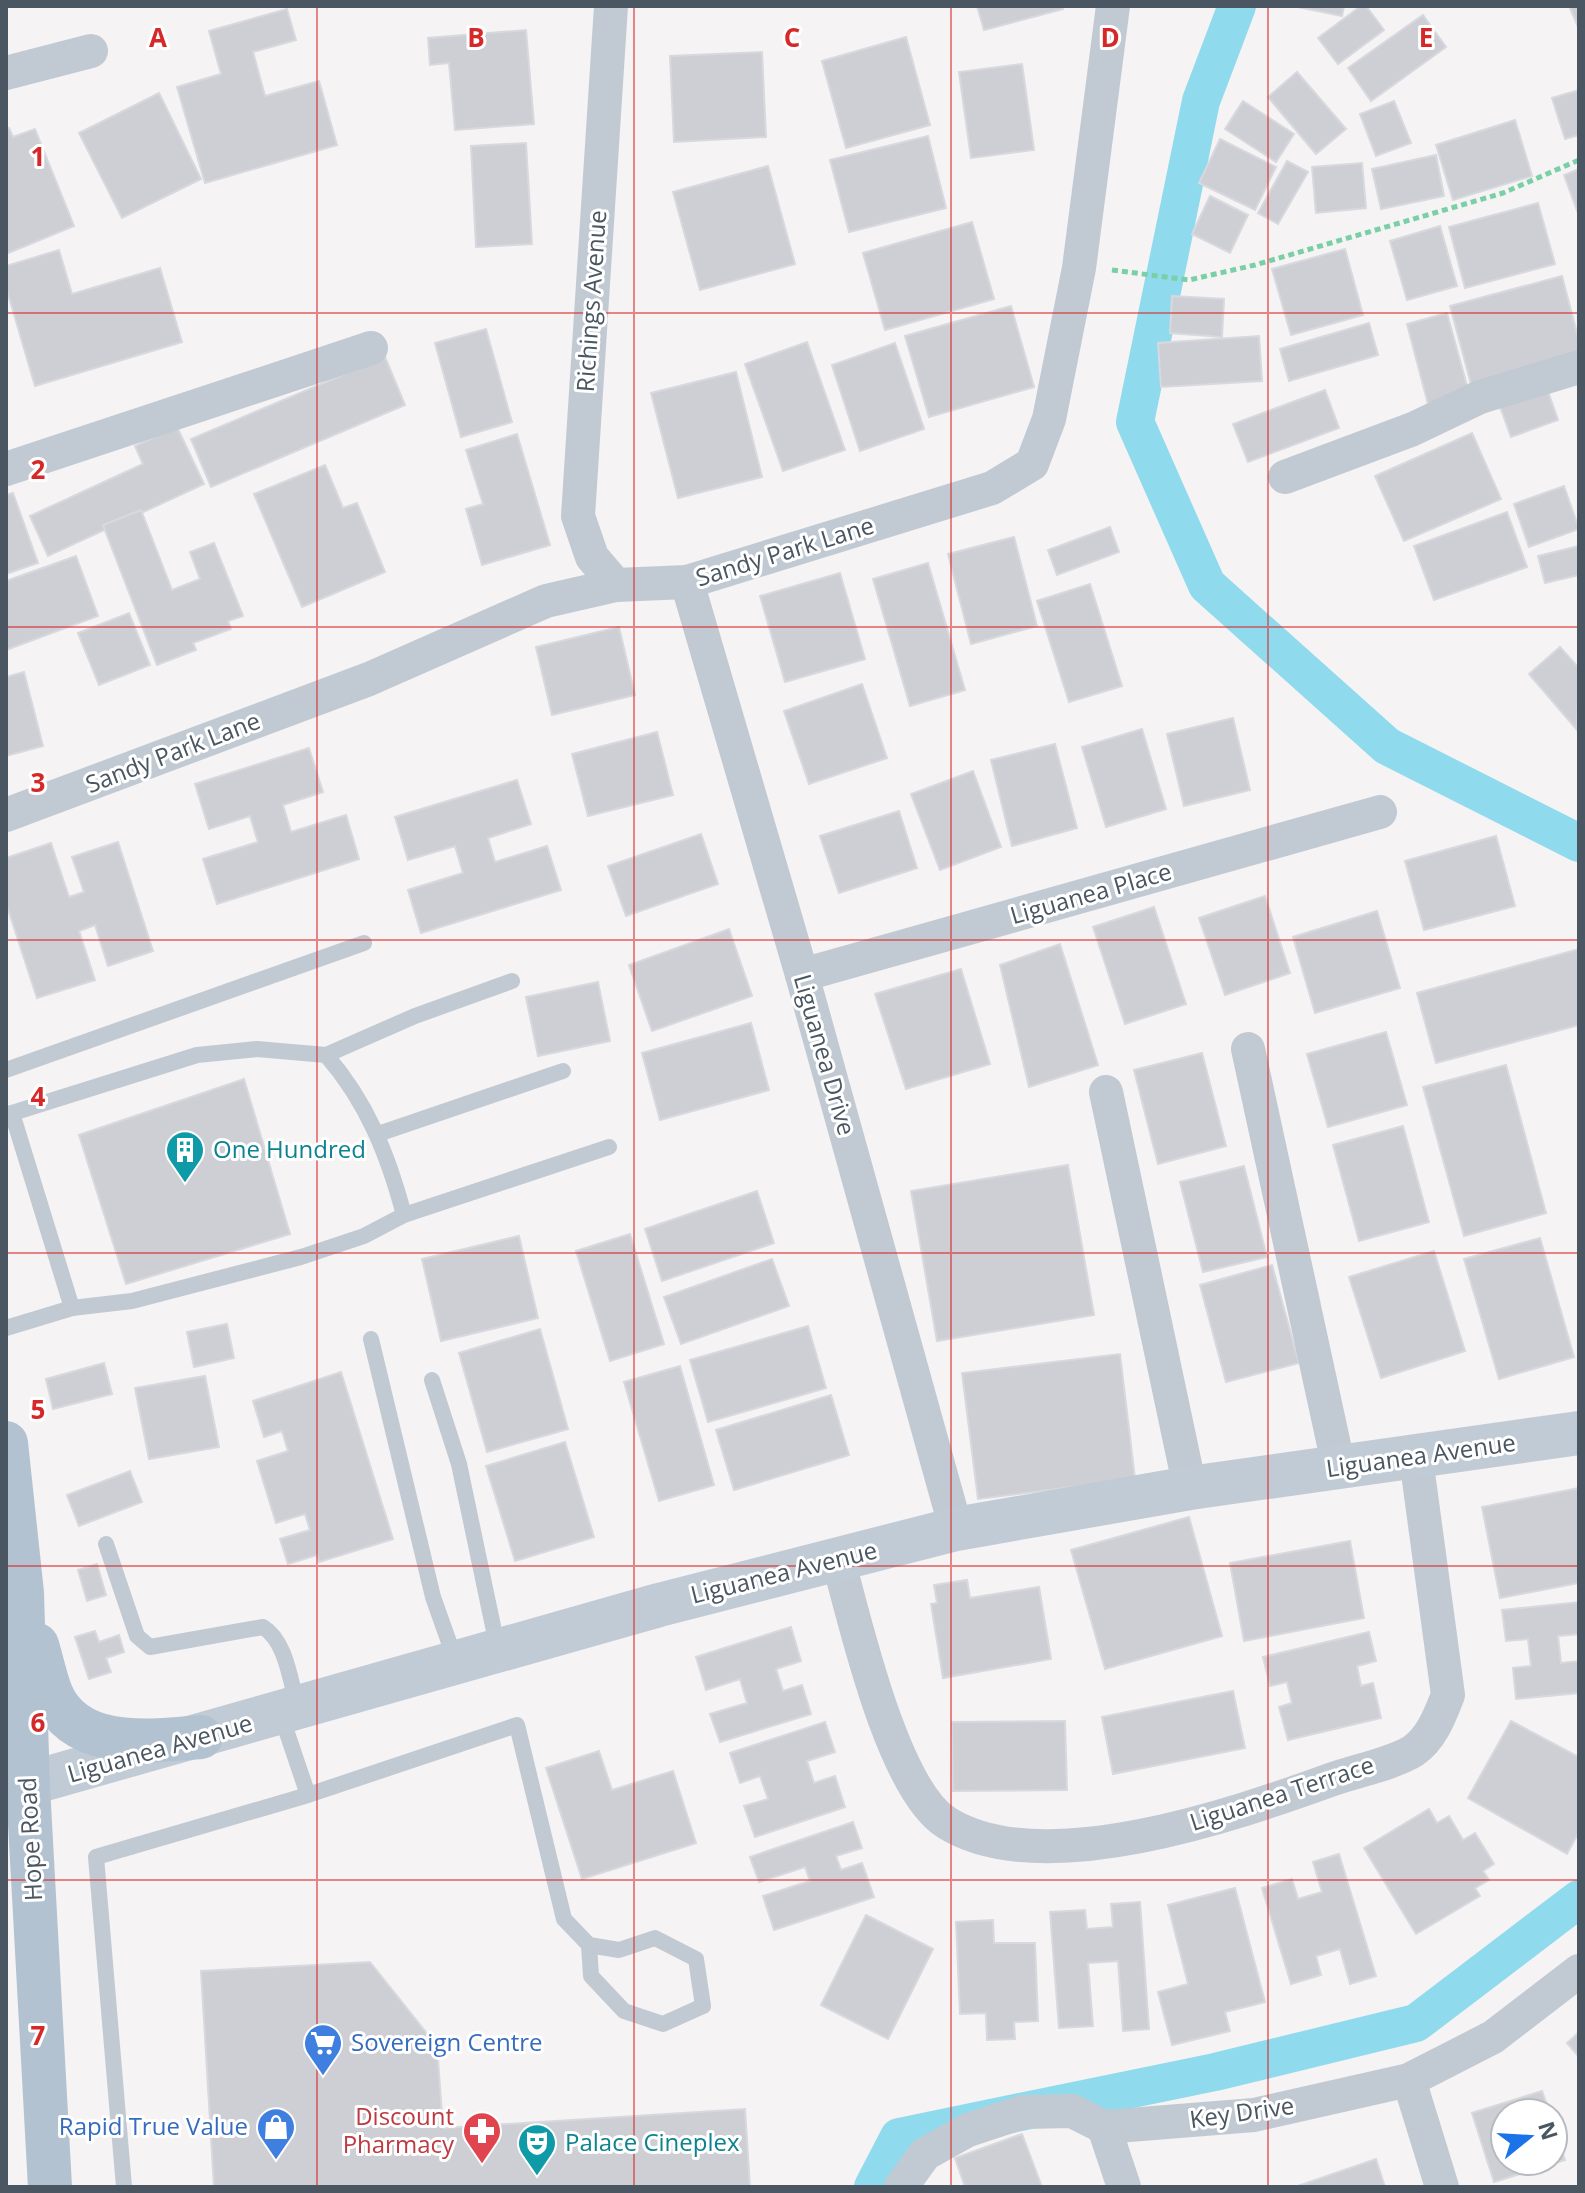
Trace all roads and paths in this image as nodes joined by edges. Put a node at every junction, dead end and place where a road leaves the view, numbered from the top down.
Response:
1 (611, 6) edge
2 (1113, 6) edge
3 (91, 51) dead end
4 (6, 73) edge
5 (1579, 160) edge
6 (1117, 270) dead end
7 (371, 348) dead end
8 (1579, 367) edge
9 (6, 469) edge
10 (1285, 477) dead end
11 (687, 582) junction
12 (616, 585) junction
13 (1380, 812) dead end
14 (6, 815) edge
15 (364, 943) dead end
16 (802, 975) junction
17 (512, 981) dead end
18 (1248, 1049) dead end
19 (326, 1055) junction
20 (6, 1070) edge
21 (563, 1071) dead end
22 (1106, 1092) dead end
23 (9, 1114) edge
24 (378, 1134) junction
25 (609, 1147) dead end
26 (404, 1215) junction
27 (72, 1308) junction
28 (6, 1328) edge
29 (371, 1339) dead end
30 (432, 1380) dead end
31 (1579, 1433) edge
32 (6, 1443) edge
33 (1416, 1458) junction
34 (1339, 1468) junction
35 (1190, 1488) junction
36 (956, 1529) junction
37 (106, 1544) dead end
38 (838, 1559) junction
39 (22, 1593) junction
40 (499, 1651) junction
41 (456, 1664) junction
42 (290, 1712) junction
43 (201, 1737) junction
44 (17, 1788) edge
45 (308, 1795) junction
46 (589, 1945) junction
47 (1579, 1971) edge
48 (1409, 2080) junction
49 (1104, 2127) junction
50 (50, 2187) edge
51 (124, 2187) edge
52 (901, 2187) edge
53 (1124, 2187) edge
54 (1442, 2187) edge

1 - 12 street, Richings Avenue
2 - 11 street, Sandy Park Lane
3 - 4 street
5 - 6 path
7 - 9 street
8 - 10 street
11 - 12 street, Sandy Park Lane
11 - 16 street, Liguanea Drive
12 - 14 street, Sandy Park Lane
13 - 16 street, Liguanea Place
15 - 20 lane
16 - 36 street, Liguanea Drive
17 - 19 lane
18 - 34 street
19 - 23 lane
19 - 24 lane
21 - 24 lane
22 - 35 street
23 - 27 lane
24 - 26 lane
25 - 26 lane
26 - 27 lane
27 - 28 lane
29 - 41 lane
30 - 40 lane
31 - 33 main road, Liguanea Avenue
32 - 39 main road, Hope Road
33 - 34 main road, Liguanea Avenue
33 - 38 street, Liguanea Terrace
34 - 35 main road, Liguanea Avenue
35 - 36 main road, Liguanea Avenue
36 - 38 main road, Liguanea Avenue
37 - 42 lane
38 - 40 main road, Liguanea Avenue
39 - 43 main road
39 - 44 main road, Hope Road
40 - 41 main road, Liguanea Avenue
41 - 42 main road, Liguanea Avenue
42 - 43 main road, Liguanea Avenue
42 - 45 lane
43 - 44 main road, Liguanea Avenue
44 - 50 main road, Hope Road
45 - 46 lane
45 - 51 lane
46 - 46 lane
47 - 48 street, Key Drive
48 - 49 street, Key Drive
48 - 54 street
49 - 52 street, Key Drive
49 - 53 street

